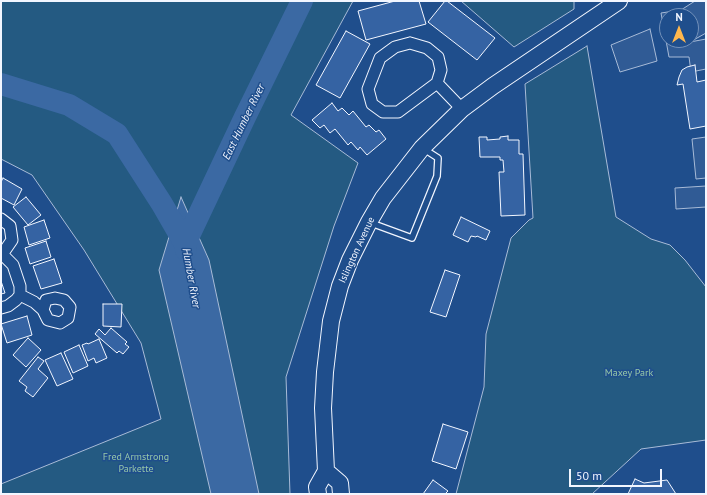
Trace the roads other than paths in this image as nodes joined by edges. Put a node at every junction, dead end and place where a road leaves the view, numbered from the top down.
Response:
1 (619, 1) edge
2 (437, 83) junction
3 (462, 109) junction
4 (422, 148) junction
5 (1, 219) edge
6 (369, 222) junction
7 (2, 253) edge
8 (20, 295) junction
9 (1, 308) edge
10 (43, 310) dead end
11 (326, 471) junction
12 (318, 494) edge
13 (341, 494) edge

1 - 3 main road, Islington Avenue
2 - 2 street
2 - 3 street
3 - 4 main road, Islington Avenue
4 - 6 main road, Islington Avenue
4 - 6 lane
5 - 7 street
6 - 11 main road, Islington Avenue
7 - 8 street
8 - 9 street
8 - 10 street
11 - 12 main road, Islington Avenue
11 - 13 main road

